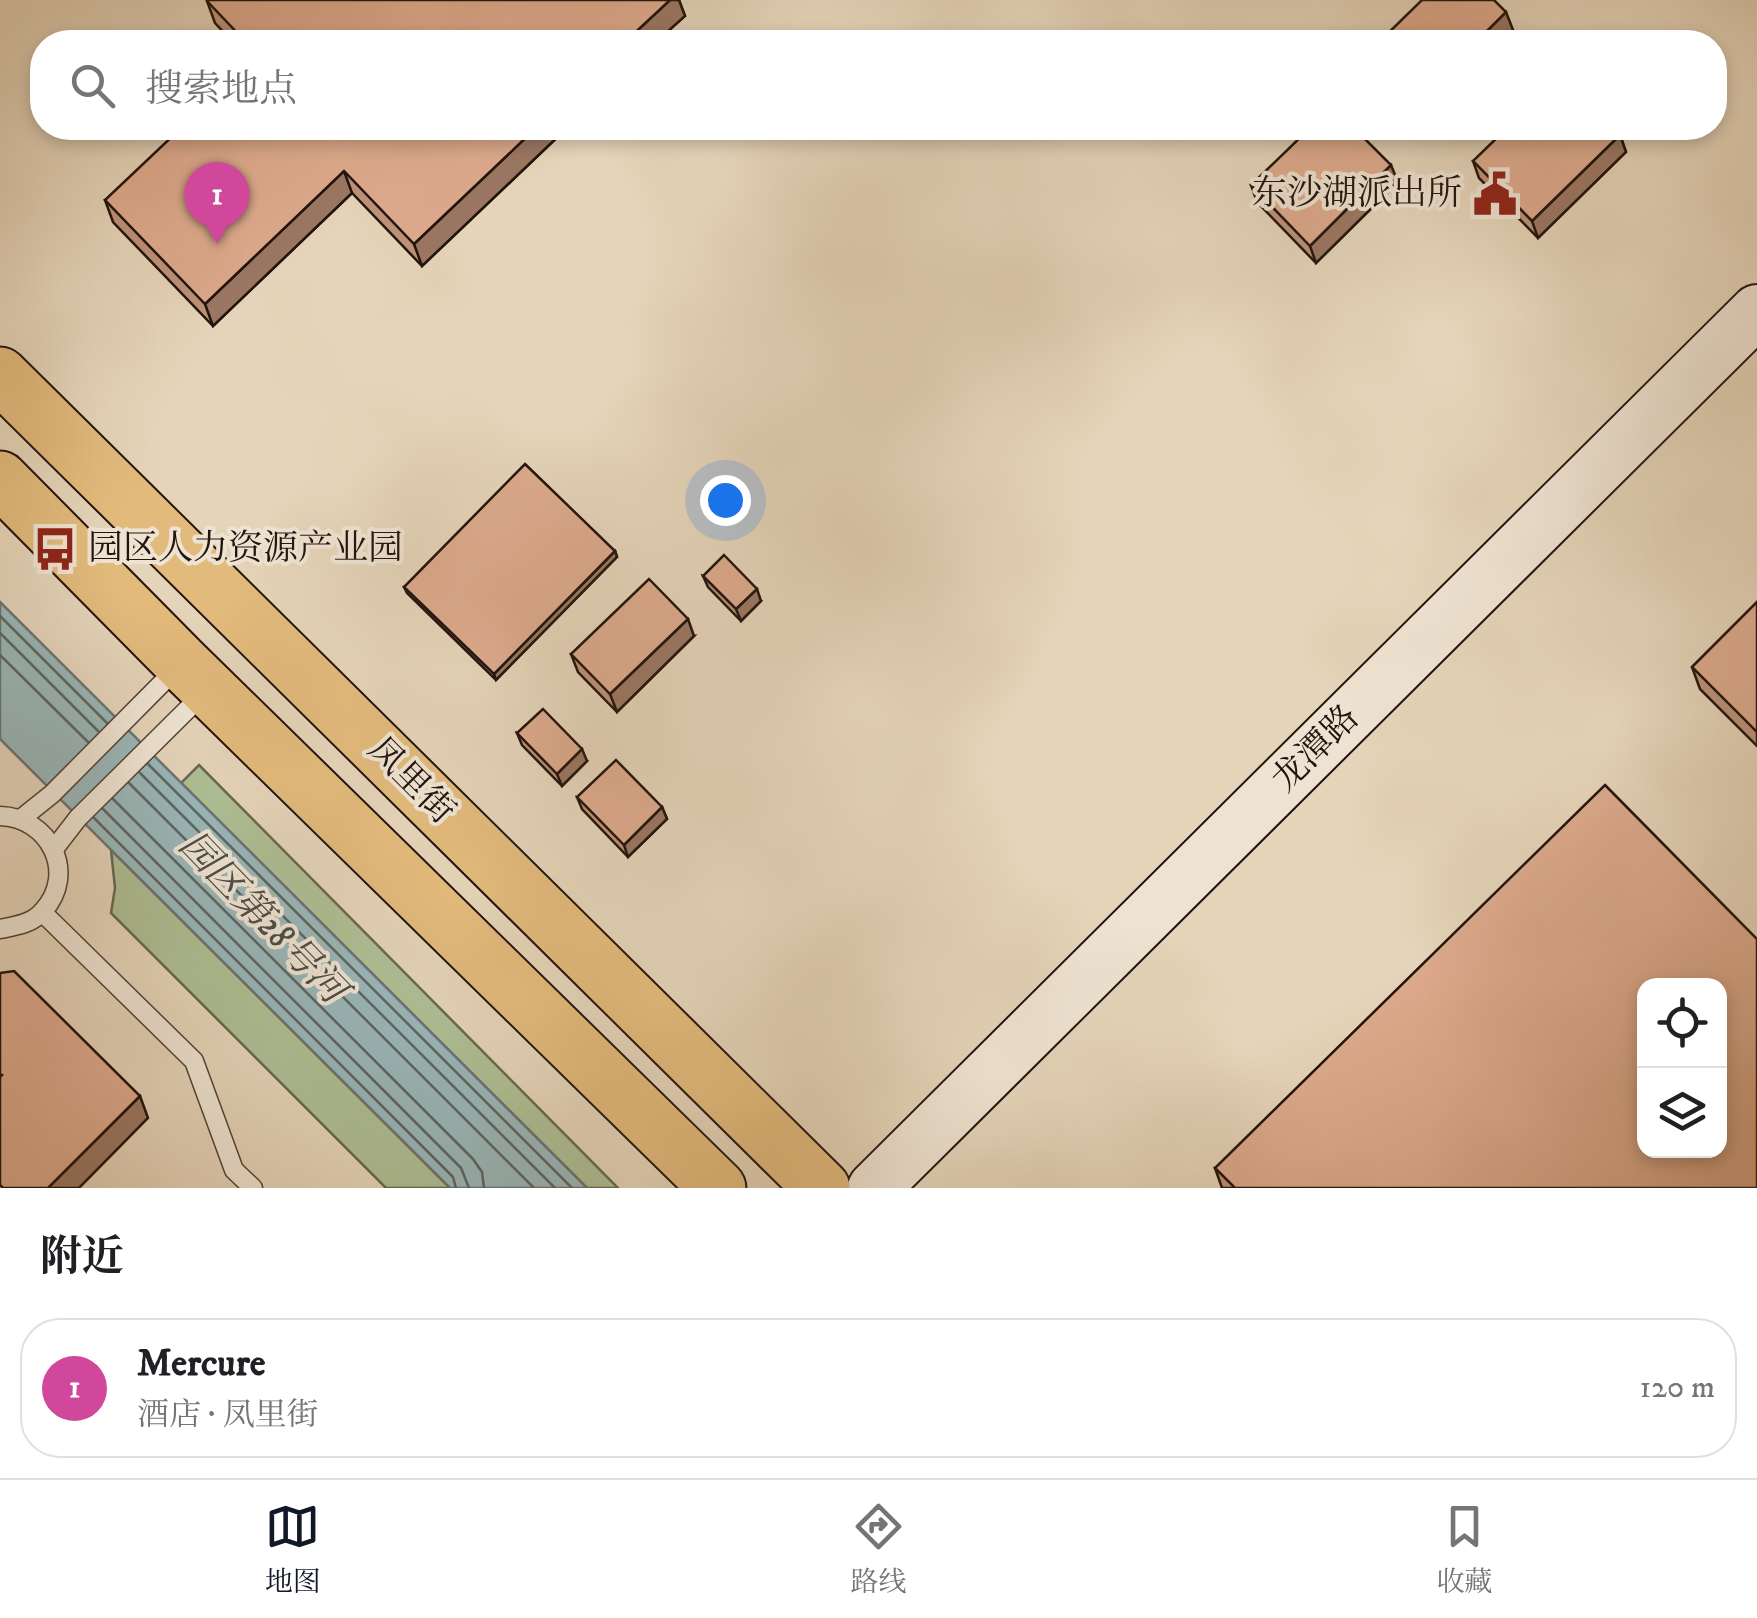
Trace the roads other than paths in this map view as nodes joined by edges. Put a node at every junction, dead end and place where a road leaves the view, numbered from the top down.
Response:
1 (1757, 311) edge
2 (0, 375) edge
3 (0, 479) edge
4 (195, 676) junction
5 (0, 816) edge
6 (22, 818) junction
7 (54, 849) junction
8 (42, 912) junction
9 (0, 930) edge
10 (253, 1188) edge
11 (718, 1188) edge
12 (822, 1188) edge
13 (874, 1188) edge

1 - 13 main road, 龙潭路
2 - 12 main road, 凤里街
3 - 4 main road
4 - 6 lane
4 - 7 lane
4 - 11 main road
5 - 6 lane
6 - 7 lane
7 - 8 lane
8 - 9 lane
8 - 10 lane

